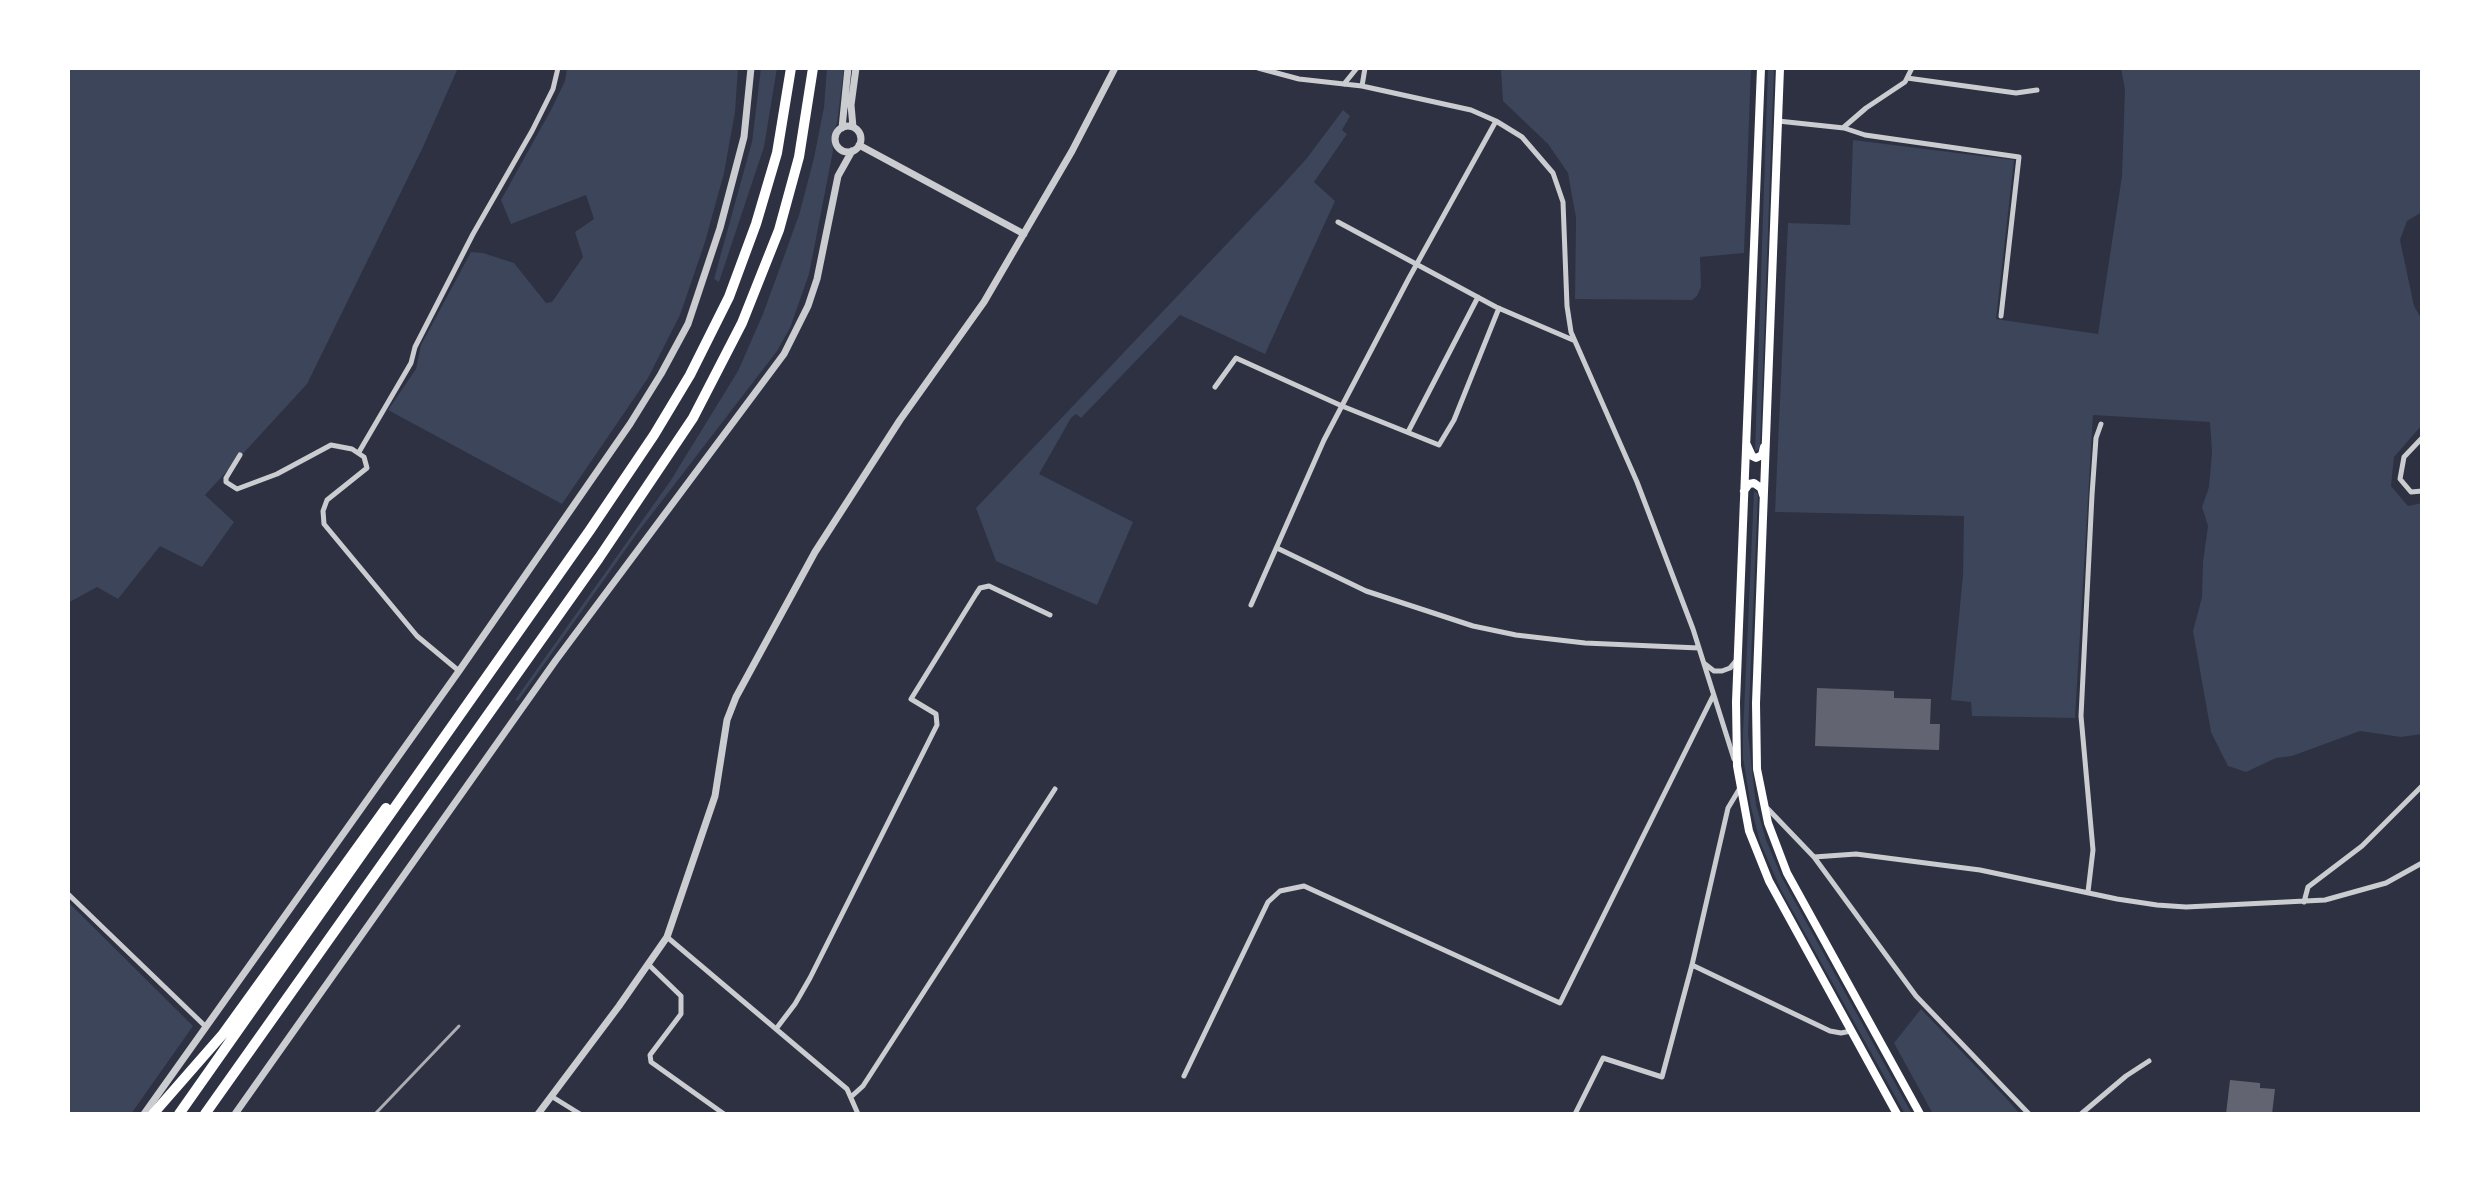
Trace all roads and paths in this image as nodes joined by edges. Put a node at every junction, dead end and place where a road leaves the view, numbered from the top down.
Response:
1 (558, 68) edge
2 (751, 68) edge
3 (791, 68) edge
4 (813, 68) edge
5 (848, 68) edge
6 (856, 68) edge
7 (1115, 68) edge
8 (1258, 68) edge
9 (1357, 68) edge
10 (1365, 68) edge
11 (1761, 68) edge
12 (1780, 68) edge
13 (1912, 68) edge
14 (1907, 78) junction
15 (1344, 84) junction
16 (1362, 86) junction
17 (2037, 90) dead end
18 (1496, 121) junction
19 (1778, 121) junction
20 (853, 127) junction
21 (842, 128) junction
22 (1844, 128) junction
23 (856, 148) junction
24 (1338, 222) dead end
25 (1024, 234) junction
26 (1417, 265) junction
27 (1478, 297) junction
28 (1499, 308) junction
29 (2001, 316) dead end
30 (1574, 340) junction
31 (1215, 387) dead end
32 (1342, 406) junction
33 (2101, 424) dead end
34 (1408, 432) junction
35 (1766, 436) junction
36 (1746, 437) junction
37 (2422, 438) edge
38 (359, 452) junction
39 (240, 455) dead end
40 (2422, 491) edge
41 (1743, 492) junction
42 (1764, 500) junction
43 (1277, 548) junction
44 (1251, 605) dead end
45 (1050, 615) dead end
46 (1699, 648) junction
47 (1737, 659) junction
48 (1704, 663) junction
49 (459, 671) junction
50 (1714, 695) junction
51 (449, 728) junction
52 (1737, 766) junction
53 (1740, 788) junction
54 (2421, 788) edge
55 (1055, 789) dead end
56 (1762, 802) junction
57 (1814, 857) junction
58 (2422, 863) edge
59 (2088, 892) junction
60 (68, 894) edge
61 (2304, 902) junction
62 (667, 937) junction
63 (649, 965) junction
64 (1692, 965) junction
65 (205, 1026) junction
66 (776, 1029) junction
67 (1851, 1031) junction
68 (2149, 1061) dead end
69 (1184, 1076) dead end
70 (550, 1095) junction
71 (852, 1096) junction
72 (144, 1114) edge
73 (153, 1114) edge
74 (179, 1114) edge
75 (205, 1114) edge
76 (235, 1114) edge
77 (538, 1114) edge
78 (580, 1114) edge
79 (724, 1114) edge
80 (858, 1114) edge
81 (1575, 1114) edge
82 (1897, 1114) edge
83 (1920, 1114) edge
84 (2029, 1114) edge
85 (2081, 1114) edge

1 - 38 street
2 - 49 street
3 - 51 highway
4 - 75 highway
5 - 21 street
6 - 20 street
7 - 25 street
8 - 15 street
9 - 15 street
10 - 16 street
11 - 36 main road
12 - 19 main road
13 - 14 street
14 - 17 street
14 - 22 street
15 - 16 street
16 - 18 street
18 - 26 street
18 - 30 street
19 - 22 street
19 - 35 main road
20 - 21 street
20 - 23 street
21 - 23 street
22 - 29 street
23 - 25 street
23 - 76 street
24 - 26 street
25 - 62 street
26 - 27 street
26 - 32 street
27 - 28 street
27 - 34 street
28 - 30 street
28 - 34 street
30 - 46 street
31 - 32 street
32 - 34 street
32 - 43 street
33 - 59 street
35 - 36 main road
35 - 42 main road
36 - 41 main road
37 - 40 street
38 - 39 street
38 - 49 street
41 - 42 main road
41 - 47 main road
42 - 56 main road
43 - 44 street
43 - 46 street
45 - 66 street
46 - 48 street
47 - 48 street
47 - 52 main road
48 - 50 street
49 - 65 street
50 - 52 street
50 - 69 street
51 - 73 highway
51 - 74 highway
52 - 53 main road
53 - 64 street
53 - 67 main road
54 - 61 street
55 - 71 street
56 - 57 street
56 - 83 main road
57 - 59 street
57 - 84 street
58 - 61 street
59 - 61 street
60 - 65 street
62 - 63 street
62 - 66 street
63 - 70 street
63 - 79 street
64 - 67 street
64 - 81 street
65 - 72 street
66 - 71 street
67 - 82 main road
68 - 85 street
70 - 77 street
70 - 78 street
71 - 80 street

